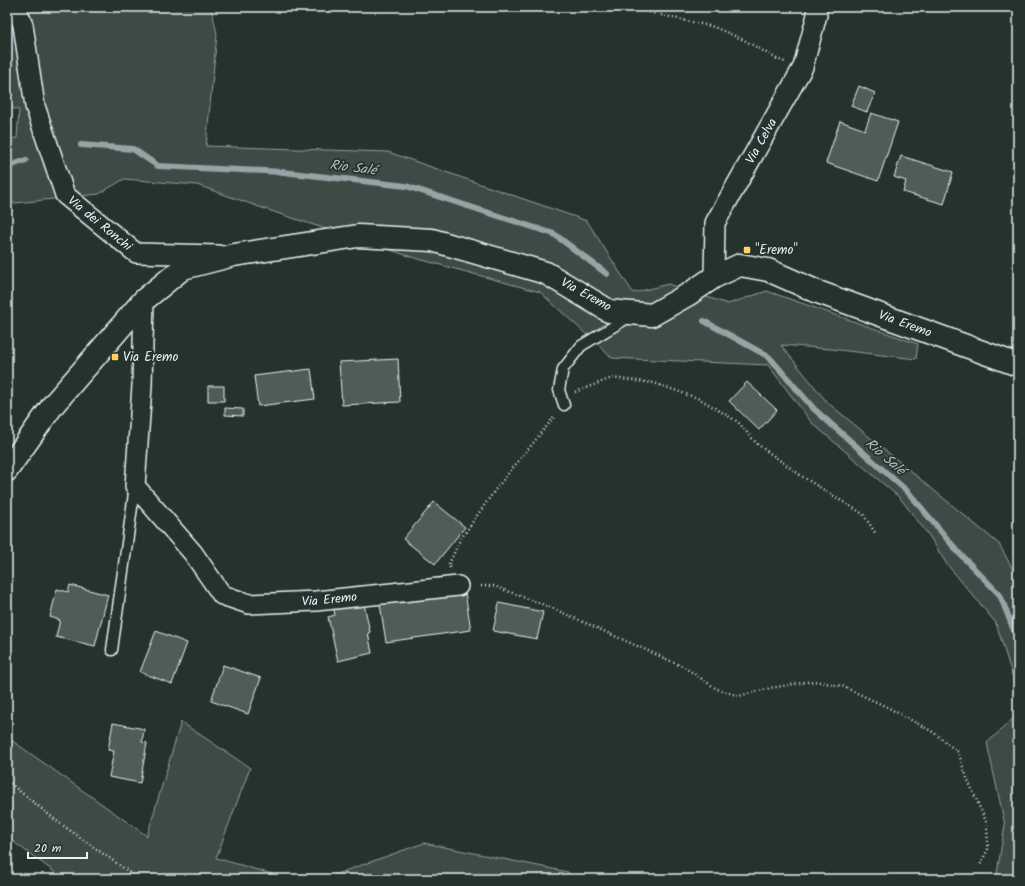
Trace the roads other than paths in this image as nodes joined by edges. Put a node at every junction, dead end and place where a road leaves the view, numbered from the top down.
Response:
1 (16, 7) edge
2 (816, 7) edge
3 (234, 255) junction
4 (714, 277) junction
5 (144, 300) junction
6 (635, 313) junction
7 (1018, 365) edge
8 (564, 405) road end
9 (7, 470) edge
10 (135, 486) junction
11 (458, 586) road end
12 (112, 650) dead end

1 - 3 street, Via dei Ronchi
2 - 4 street, Via Celva
3 - 5 street, Via Eremo
3 - 6 street, Via Eremo
4 - 6 street, Via Eremo
4 - 7 street, Via Eremo
5 - 9 street, Via Eremo
5 - 10 street
6 - 8 lane
10 - 11 street, Via Eremo
10 - 12 lane

